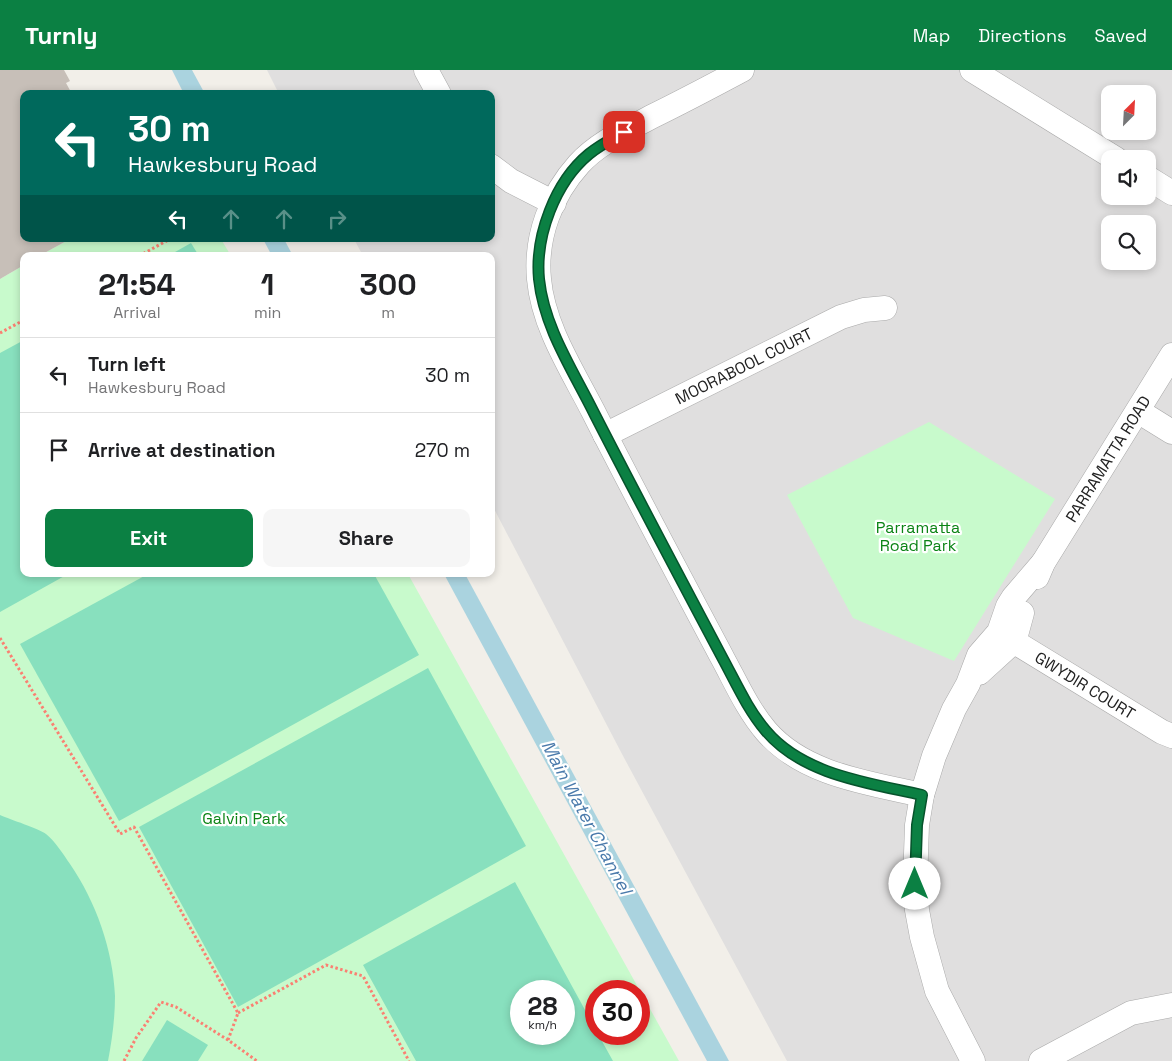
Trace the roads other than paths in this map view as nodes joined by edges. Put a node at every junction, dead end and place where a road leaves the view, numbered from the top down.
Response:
1 (426, 70) edge
2 (742, 70) edge
3 (972, 70) edge
4 (437, 90) edge
5 (1101, 150) edge
6 (495, 169) edge
7 (1156, 183) edge
8 (1172, 194) edge
9 (554, 202) junction
10 (885, 308) dead end
11 (1172, 355) edge
12 (1138, 411) junction
13 (1172, 432) edge
14 (605, 435) junction
15 (1006, 636) junction
16 (1172, 736) edge
17 (922, 795) junction
18 (1172, 1005) edge
19 (973, 1061) edge
20 (1040, 1061) edge

1 - 4 street
2 - 9 street
3 - 5 street
6 - 9 street
7 - 8 street
9 - 14 street
10 - 14 street, MOORABOOL COURT
11 - 12 street, PARRAMATTA ROAD
12 - 13 street
12 - 15 street, PARRAMATTA ROAD
14 - 17 street
15 - 16 street, GWYDIR COURT
15 - 17 street, PARRAMATTA ROAD
17 - 19 street, PARRAMATTA ROAD
18 - 20 street

